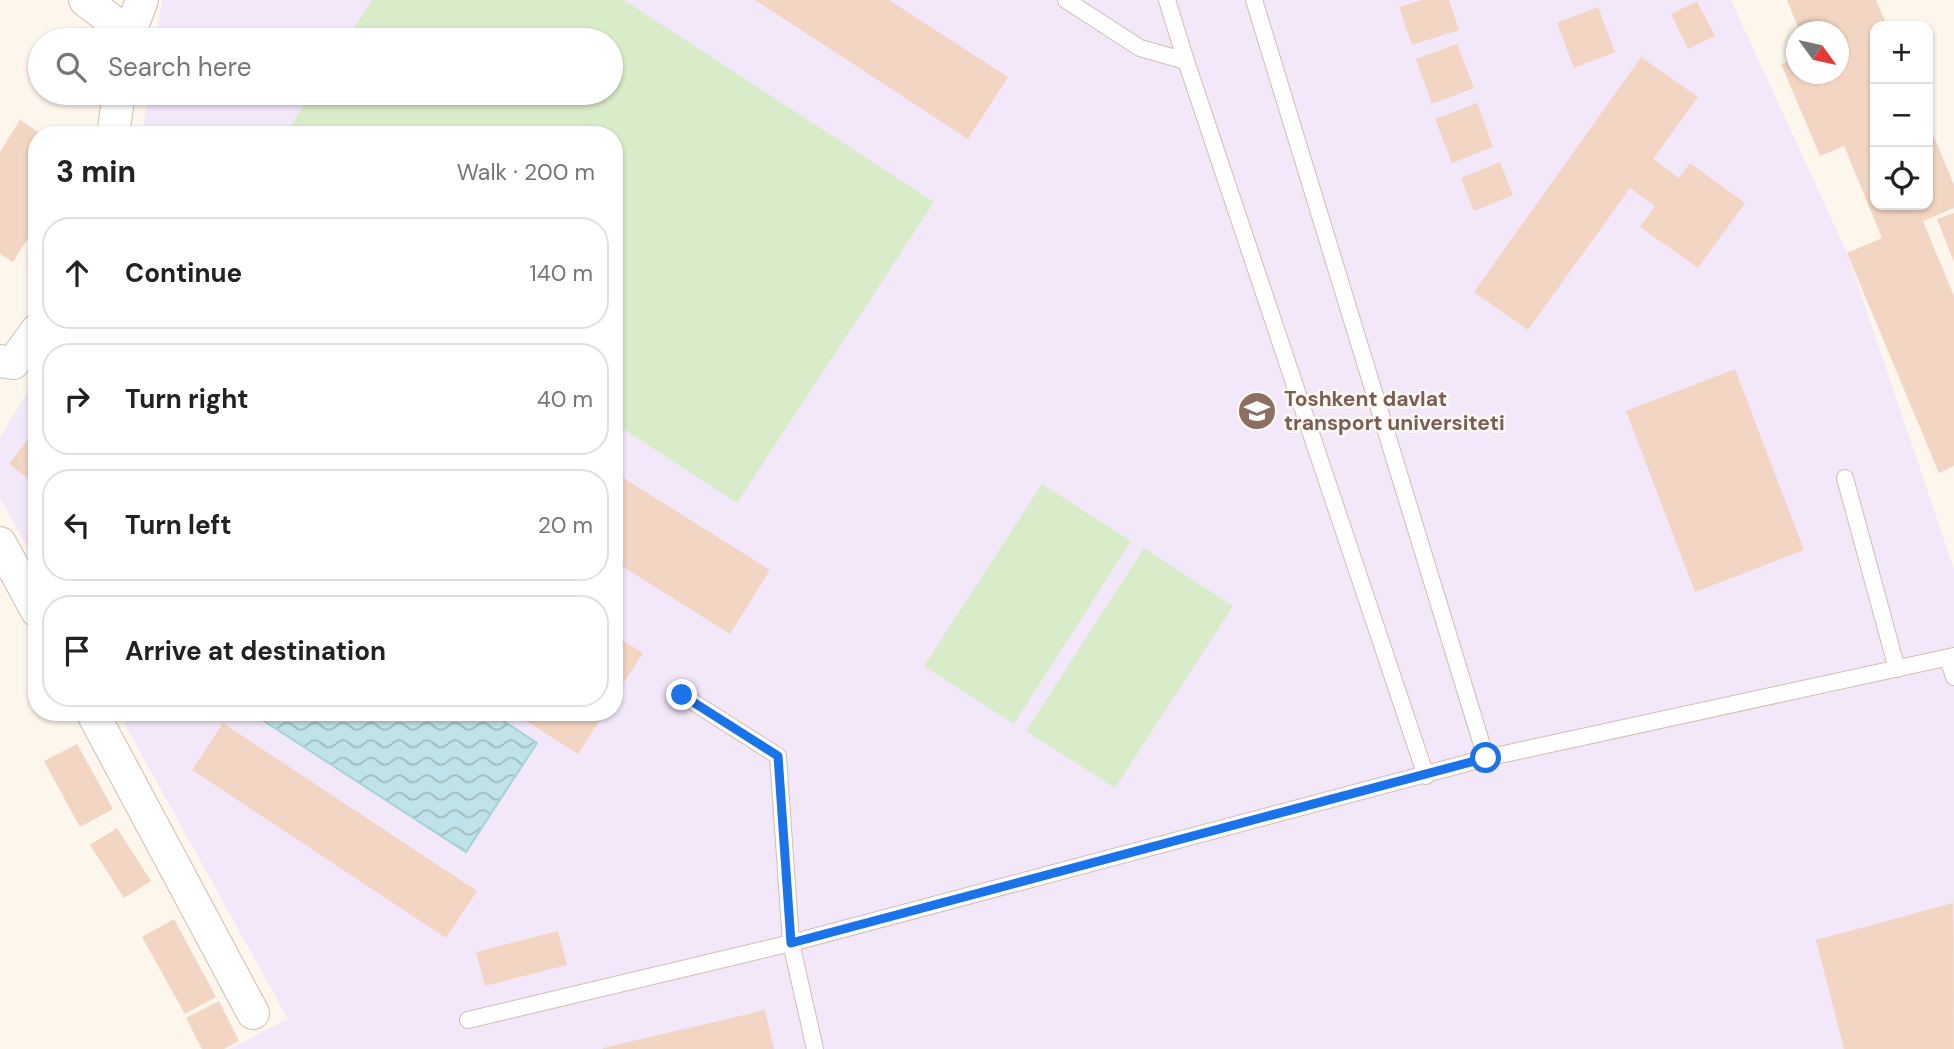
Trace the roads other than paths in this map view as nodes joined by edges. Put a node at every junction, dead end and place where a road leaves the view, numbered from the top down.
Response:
1 (85, 0) edge
2 (142, 0) edge
3 (1066, 0) edge
4 (1167, 0) edge
5 (1254, 0) edge
6 (118, 28) edge
7 (131, 28) edge
8 (1186, 61) junction
9 (117, 105) edge
10 (114, 126) edge
11 (28, 342) edge
12 (0, 361) edge
13 (1845, 478) dead end
14 (0, 543) edge
15 (28, 594) edge
16 (1951, 657) edge
17 (1897, 669) junction
18 (1954, 677) edge
19 (682, 695) dead end
20 (97, 721) edge
21 (1486, 758) junction
22 (1426, 776) junction
23 (791, 943) junction
24 (253, 1013) dead end
25 (468, 1020) dead end
26 (815, 1049) edge

1 - 6 street
2 - 7 street
3 - 8 lane
4 - 8 lane
5 - 21 lane
8 - 22 lane
9 - 10 street
11 - 12 street
13 - 17 lane
14 - 15 street
16 - 17 lane
16 - 18 lane
17 - 21 lane
19 - 23 lane
20 - 24 street
21 - 22 lane
22 - 23 lane
23 - 25 lane
23 - 26 lane

